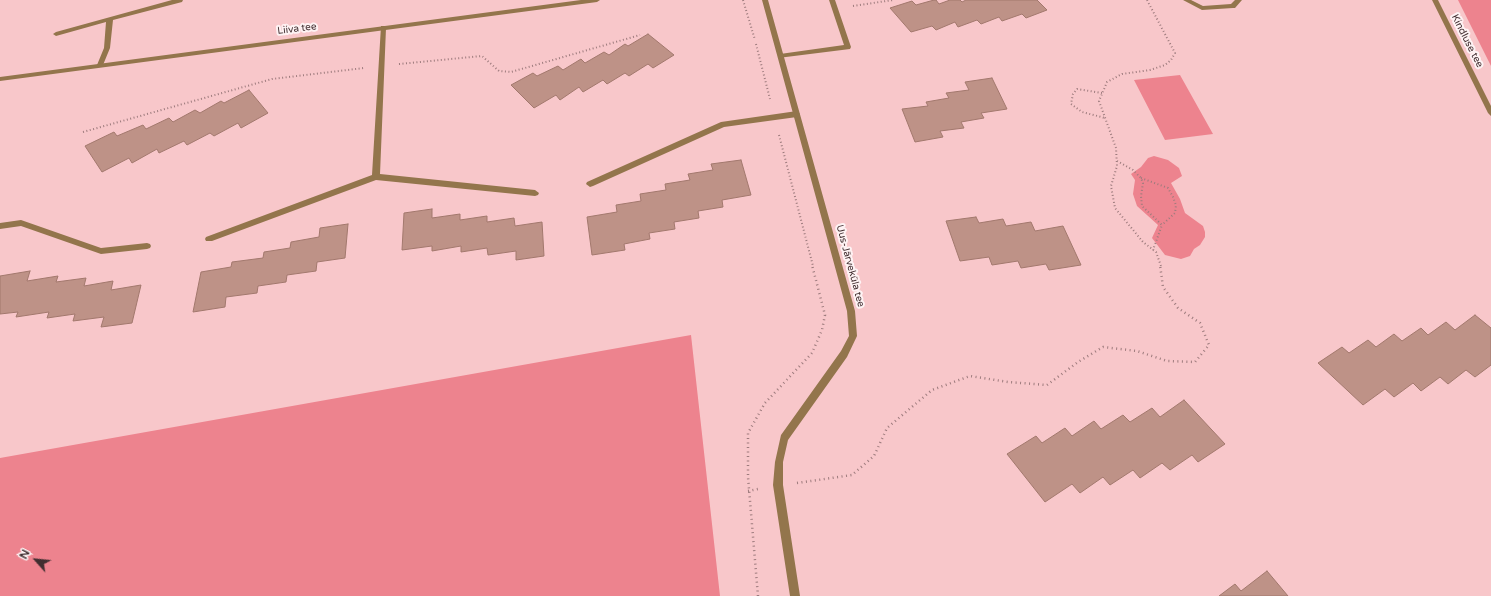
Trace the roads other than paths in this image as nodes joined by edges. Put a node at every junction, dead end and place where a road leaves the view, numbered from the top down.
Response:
1 (180, 0) edge
2 (597, 0) edge
3 (765, 0) edge
4 (832, 0) edge
5 (1186, 0) edge
6 (1239, 0) edge
7 (1435, 0) edge
8 (110, 19) junction
9 (383, 28) junction
10 (56, 34) dead end
11 (780, 56) junction
12 (100, 65) junction
13 (0, 79) edge
14 (1491, 113) edge
15 (797, 114) junction
16 (376, 177) junction
17 (590, 184) dead end
18 (535, 193) dead end
19 (0, 226) edge
20 (209, 239) dead end
21 (147, 246) dead end
22 (795, 596) edge

1 - 8 street
2 - 9 street, Liiva tee
3 - 11 street, Uus-Järveküla tee
4 - 11 street
5 - 6 street
7 - 14 street, Kindluse tee
8 - 10 street
8 - 12 street
9 - 12 street, Liiva tee
9 - 16 street
11 - 15 street, Uus-Järveküla tee
12 - 13 street, Liiva tee
15 - 17 street
15 - 22 street, Uus-Järveküla tee
16 - 18 street
16 - 20 street
19 - 21 street

